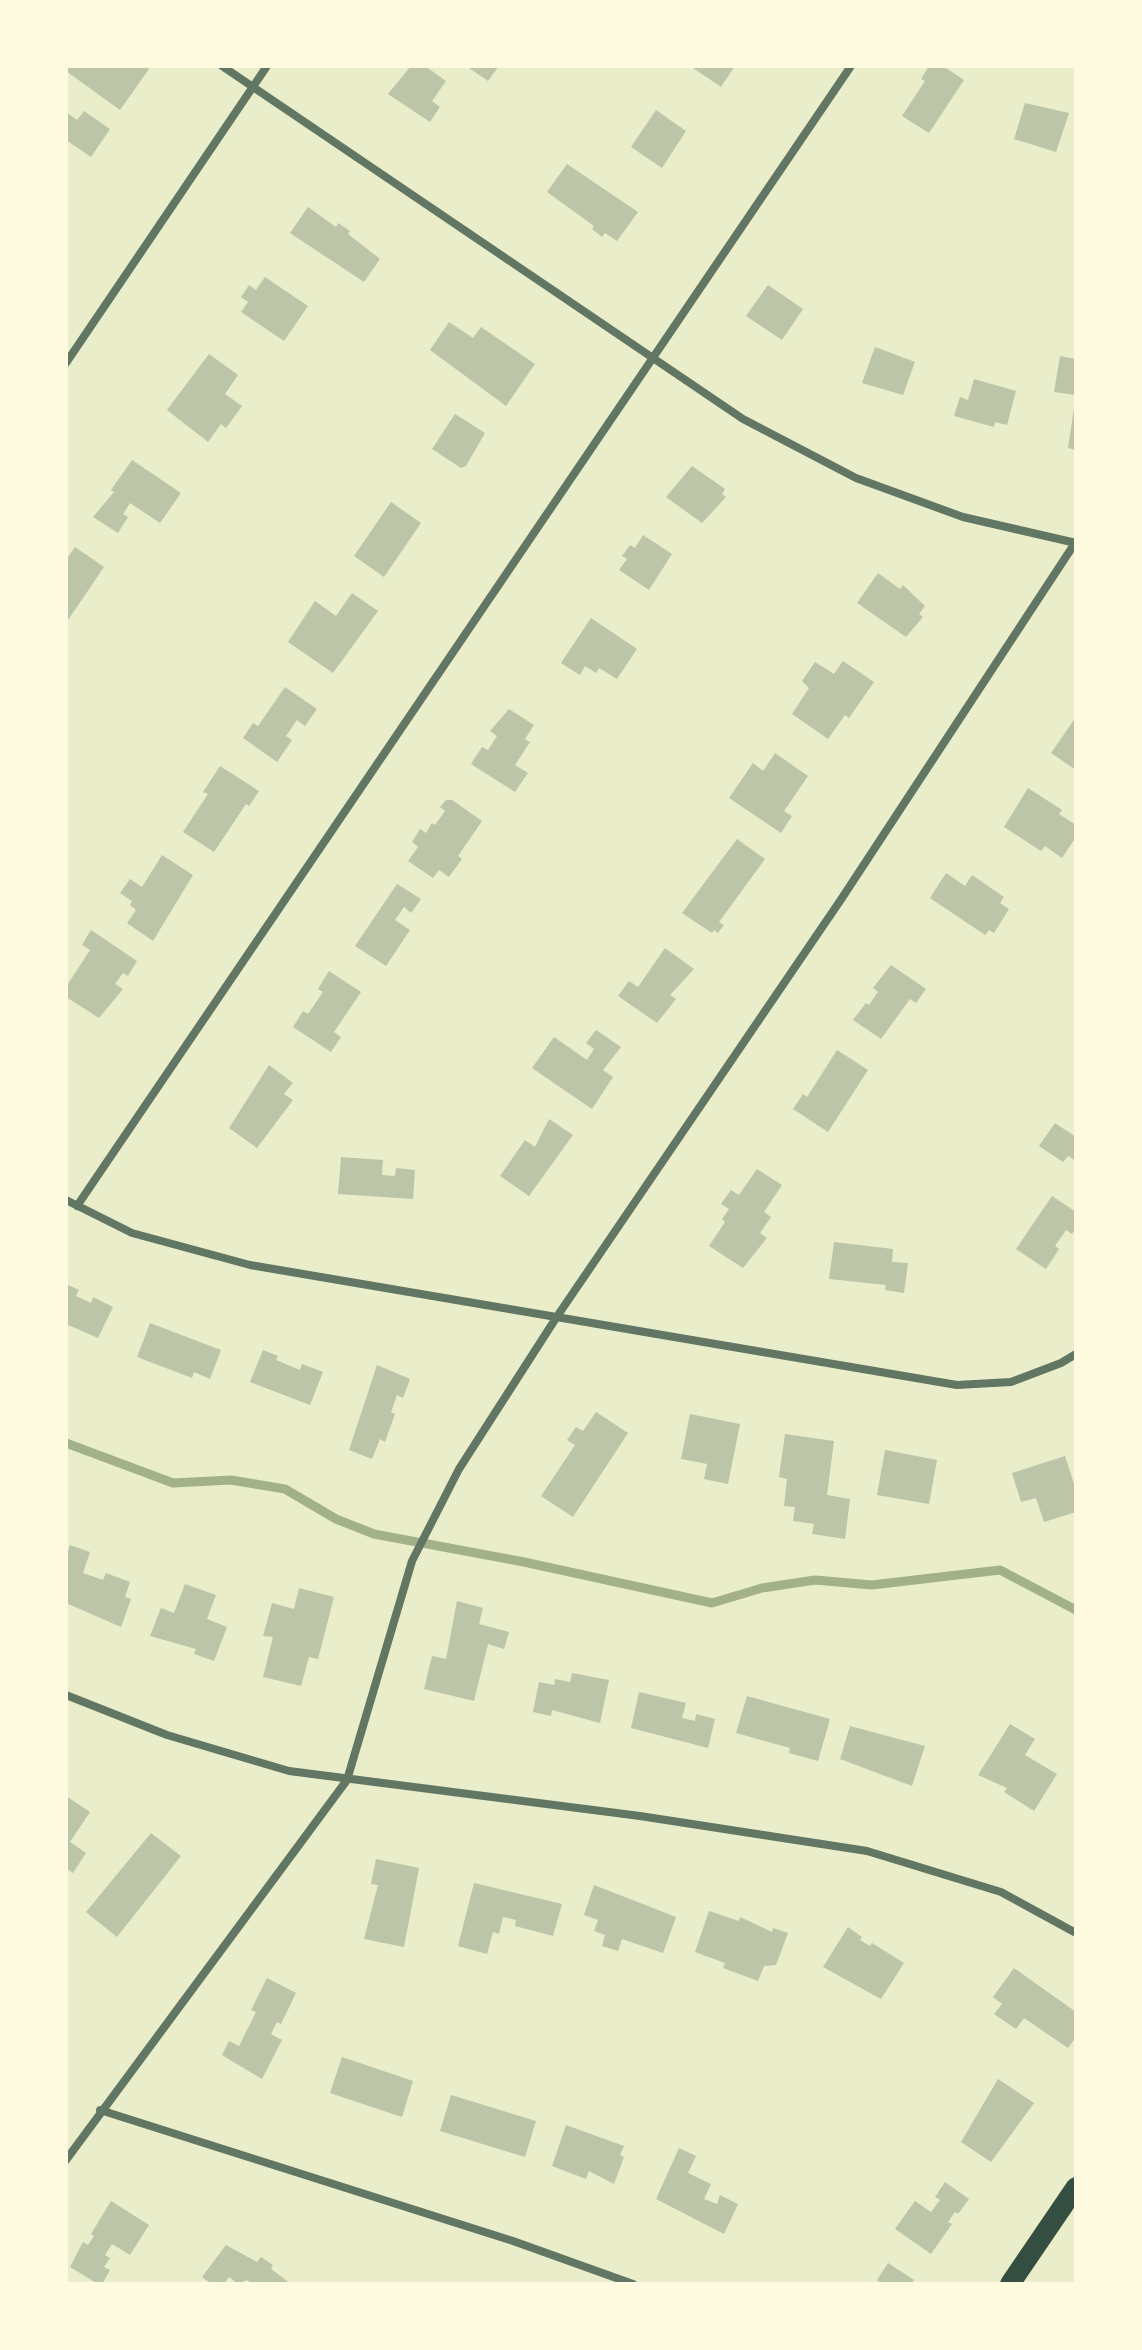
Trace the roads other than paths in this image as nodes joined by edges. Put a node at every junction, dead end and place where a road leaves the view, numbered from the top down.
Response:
1 (222, 66) edge
2 (267, 66) edge
3 (851, 66) edge
4 (252, 87) junction
5 (654, 360) junction
6 (66, 363) edge
7 (1076, 543) edge
8 (66, 1200) edge
9 (77, 1206) junction
10 (556, 1318) junction
11 (1076, 1354) edge
12 (66, 1695) edge
13 (347, 1780) junction
14 (1076, 1933) edge
15 (100, 2110) junction
16 (66, 2160) edge
17 (1076, 2187) edge
18 (633, 2284) edge
19 (1010, 2284) edge

1 - 4 street
2 - 4 street
3 - 5 street
4 - 5 street
4 - 6 street
5 - 7 street
5 - 9 street
7 - 10 street
8 - 9 street
9 - 10 street
10 - 11 street
10 - 13 street
12 - 13 street
13 - 14 street
13 - 15 street
15 - 16 street
15 - 18 street
17 - 19 main road

